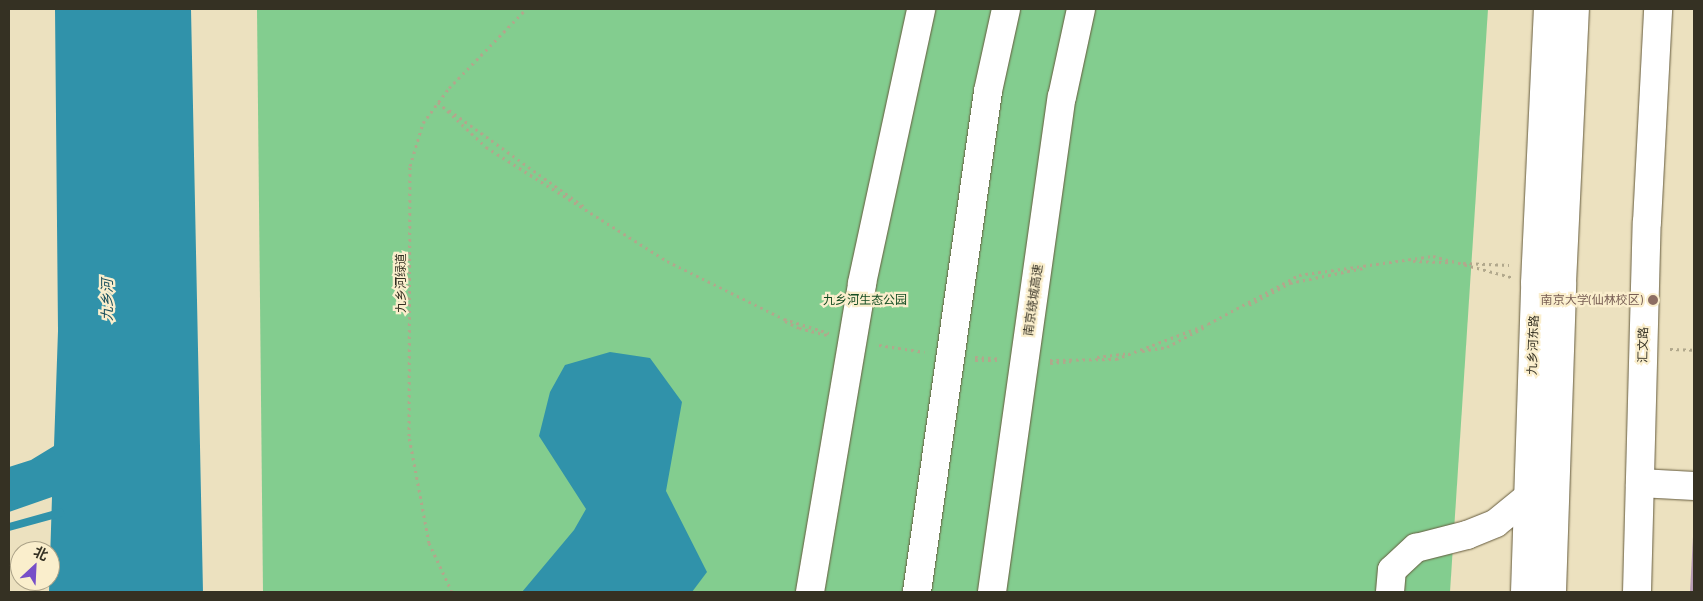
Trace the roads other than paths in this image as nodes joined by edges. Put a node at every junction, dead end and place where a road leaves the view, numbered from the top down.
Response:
1 (921, 9) edge
2 (1006, 9) edge
3 (1081, 9) edge
4 (1548, 9) edge
5 (1575, 9) edge
6 (1658, 9) edge
7 (1640, 483) junction
8 (1694, 486) edge
9 (1528, 496) junction
10 (810, 592) edge
11 (917, 592) edge
12 (992, 592) edge
13 (1390, 592) edge
14 (1524, 592) edge
15 (1552, 592) edge
16 (1637, 592) edge

1 - 10 main road
2 - 11 main road, bridge
3 - 12 main road, 南京绕城高速, bridge
4 - 9 main road, 九乡河东路
5 - 15 main road
6 - 7 main road, 汇文路
7 - 8 main road
7 - 16 main road, 汇文路
9 - 13 main road
9 - 14 main road, 九乡河东路

